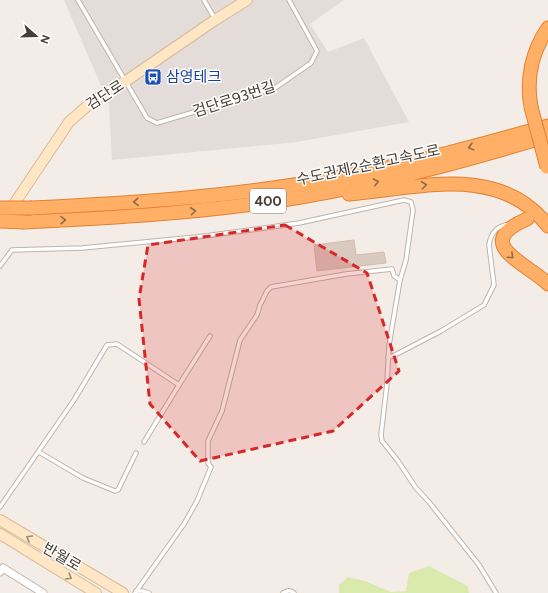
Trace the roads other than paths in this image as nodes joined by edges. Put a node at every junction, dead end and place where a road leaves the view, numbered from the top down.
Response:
1 (78, 0) edge
2 (204, 0) edge
3 (247, 0) edge
4 (289, 0) edge
5 (215, 20) junction
6 (548, 28) edge
7 (548, 40) edge
8 (126, 81) junction
9 (534, 106) junction
10 (548, 126) edge
11 (548, 136) edge
12 (548, 144) edge
13 (548, 168) edge
14 (301, 197) junction
15 (0, 208) edge
16 (0, 221) edge
17 (523, 221) joint
18 (548, 226) edge
19 (0, 227) edge
20 (0, 266) edge
21 (400, 280) junction
22 (548, 284) edge
23 (210, 336) dead end
24 (388, 357) junction
25 (179, 385) junction
26 (144, 442) dead end
27 (39, 452) junction
28 (136, 453) dead end
29 (0, 507) edge
30 (0, 520) edge
31 (0, 534) edge
32 (0, 572) edge
33 (136, 592) edge
34 (43, 593) edge
35 (96, 593) edge
36 (123, 593) edge
37 (149, 593) edge
38 (283, 593) edge
39 (294, 593) edge
40 (496, 593) edge

1 - 8 lane
2 - 5 lane
3 - 5 main road, 검단로
4 - 8 lane, 검단로93번길
5 - 8 main road, 검단로
6 - 9 highway
7 - 9 highway
8 - 19 main road, 검단로
9 - 12 highway
9 - 13 highway, bridge
10 -> 15 highway, 수도권제2순환고속도로 / 400, bridge
14 -> 11 highway, 수도권제2순환고속도로 / 400
16 -> 14 highway, 수도권제2순환고속도로 / 400, bridge
14 -> 18 highway
17 -> 22 highway
17 - 24 lane
20 - 21 lane
21 - 24 lane
21 - 33 lane
23 - 25 lane
24 - 40 lane
25 - 26 lane
25 - 27 lane
27 - 28 lane
27 - 29 lane
36 -> 30 main road, 반월로
31 -> 35 main road, 반월로
32 - 34 street
33 - 37 lane
38 - 39 lane

